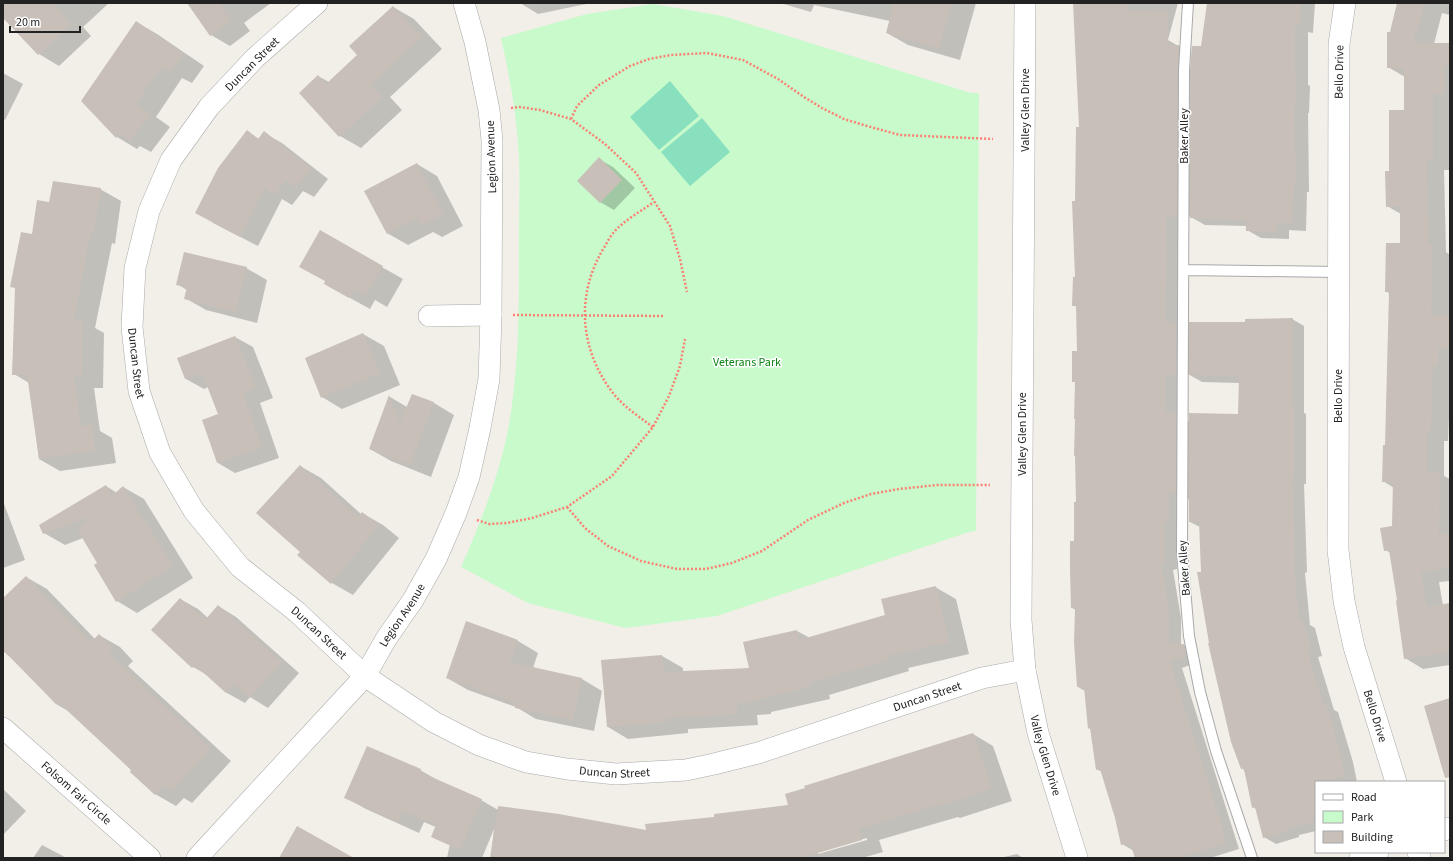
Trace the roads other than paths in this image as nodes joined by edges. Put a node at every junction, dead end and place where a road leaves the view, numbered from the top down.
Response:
1 (317, 3) edge
2 (464, 3) edge
3 (1025, 3) edge
4 (1188, 3) edge
5 (1345, 3) edge
6 (1183, 270) junction
7 (1338, 272) junction
8 (491, 315) junction
9 (429, 316) dead end
10 (1025, 670) junction
11 (365, 676) junction
12 (3, 728) edge
13 (1396, 781) edge
14 (1375, 853) edge
15 (150, 858) edge
16 (197, 858) edge
17 (1077, 858) edge
18 (1252, 858) edge
19 (1360, 858) edge

1 - 11 street, Duncan Street
2 - 8 street, Legion Avenue
3 - 10 street, Valley Glen Drive
4 - 6 lane, Baker Alley
5 - 7 street, Bello Drive
6 - 7 lane
6 - 18 lane, Baker Alley
7 - 13 street, Bello Drive
8 - 9 street
8 - 11 street, Legion Avenue
10 - 11 street, Duncan Street
10 - 17 street, Valley Glen Drive
11 - 16 street, Legion Avenue
12 - 15 street, Folsom Fair Circle
14 - 19 street

